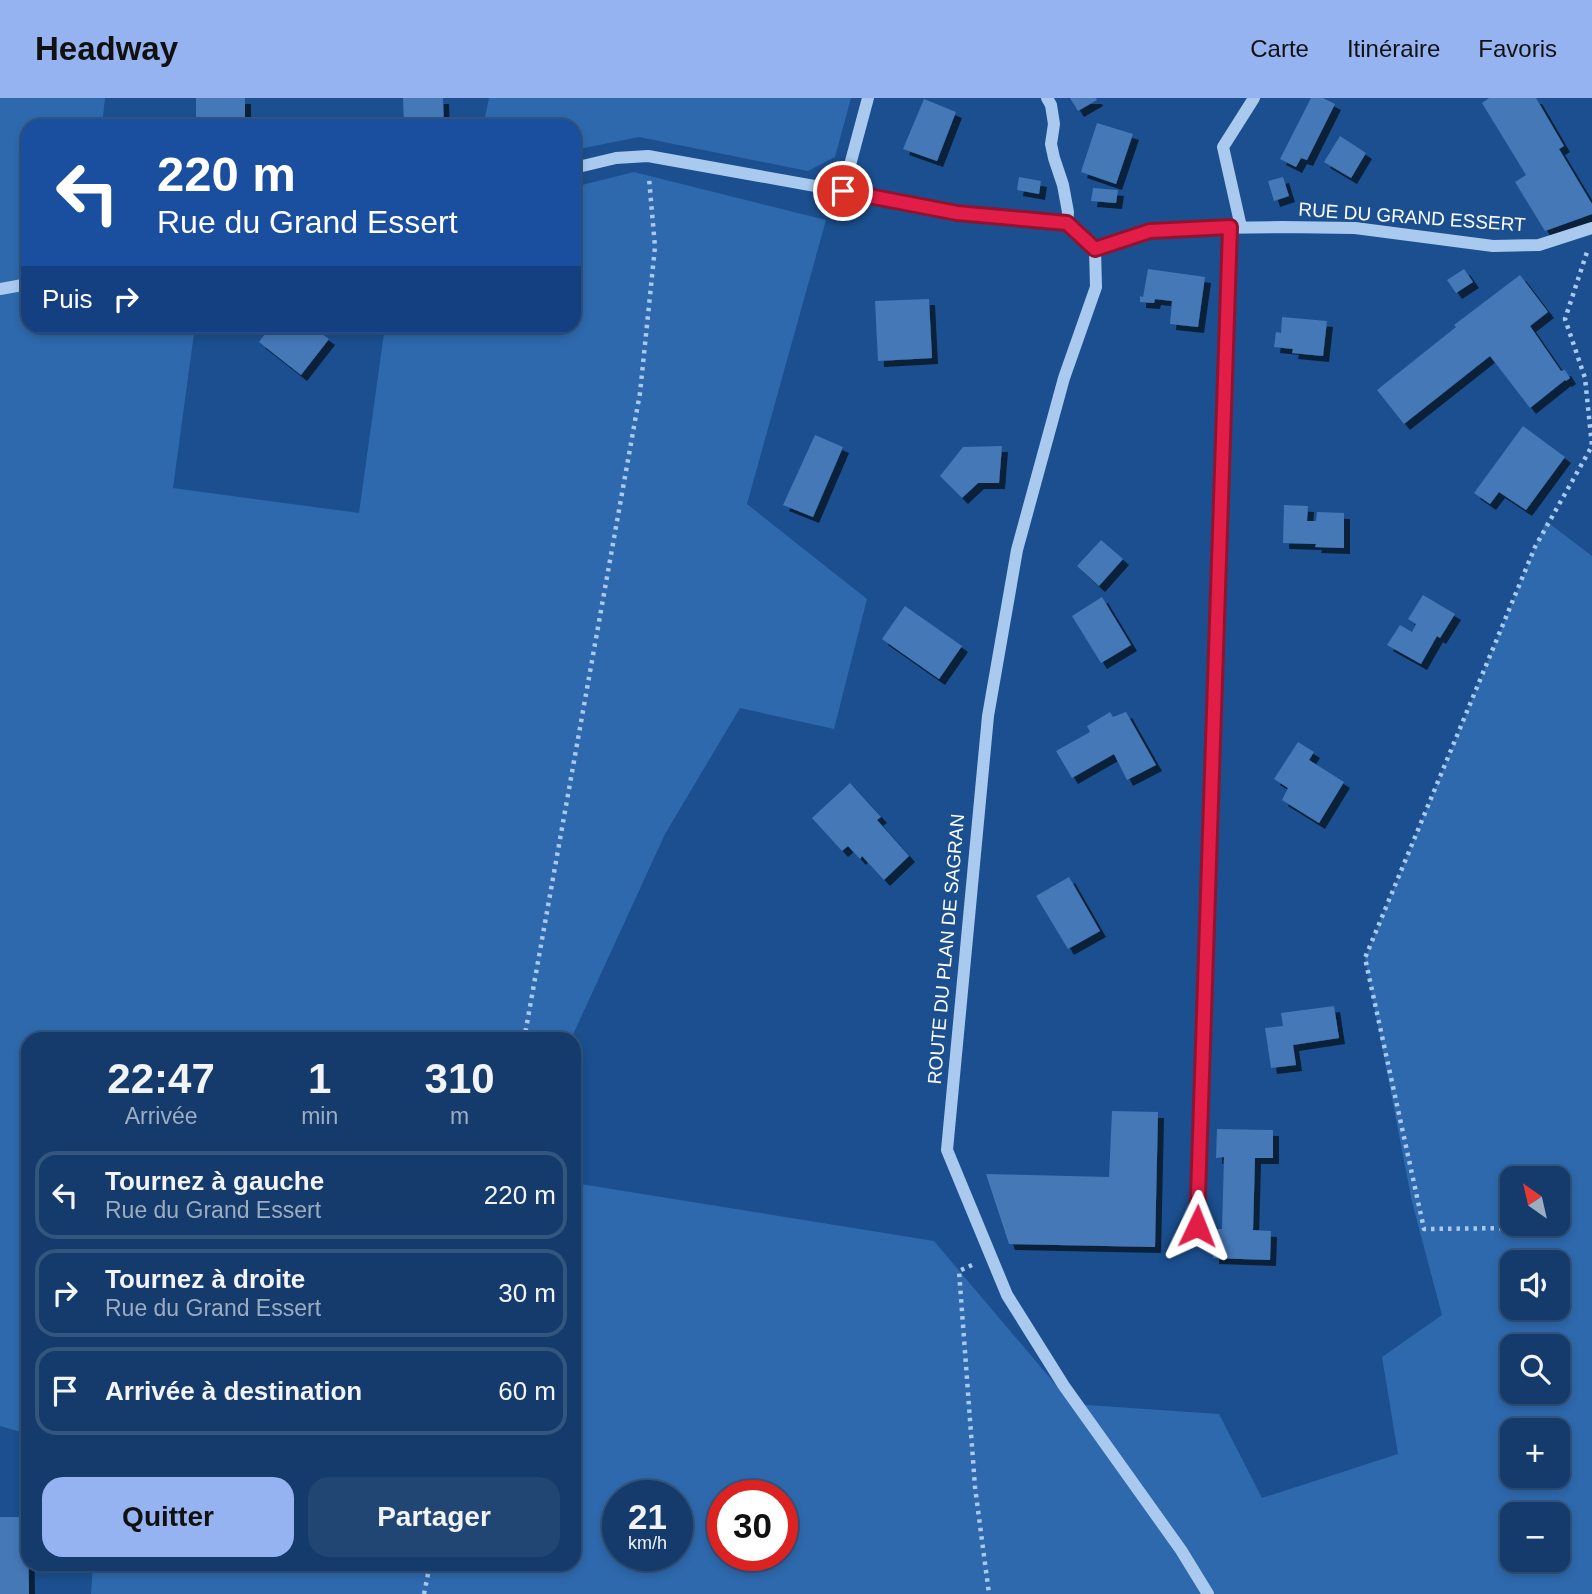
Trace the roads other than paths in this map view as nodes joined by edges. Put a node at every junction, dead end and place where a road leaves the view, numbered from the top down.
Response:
1 (867, 98) edge
2 (1047, 98) edge
3 (1254, 98) edge
4 (581, 166) edge
5 (843, 191) junction
6 (1067, 223) junction
7 (1235, 227) junction
8 (1592, 228) edge
9 (1095, 249) junction
10 (21, 285) edge
11 (0, 289) edge
12 (1197, 1226) dead end
13 (1208, 1594) edge

1 - 5 street
2 - 6 street
3 - 7 street
4 - 5 street
5 - 6 street
6 - 9 street
7 - 8 street, RUE DU GRAND ESSERT
7 - 9 street, RUE DU GRAND ESSERT
7 - 12 street
9 - 13 street, ROUTE DU PLAN DE SAGRAN
10 - 11 street

